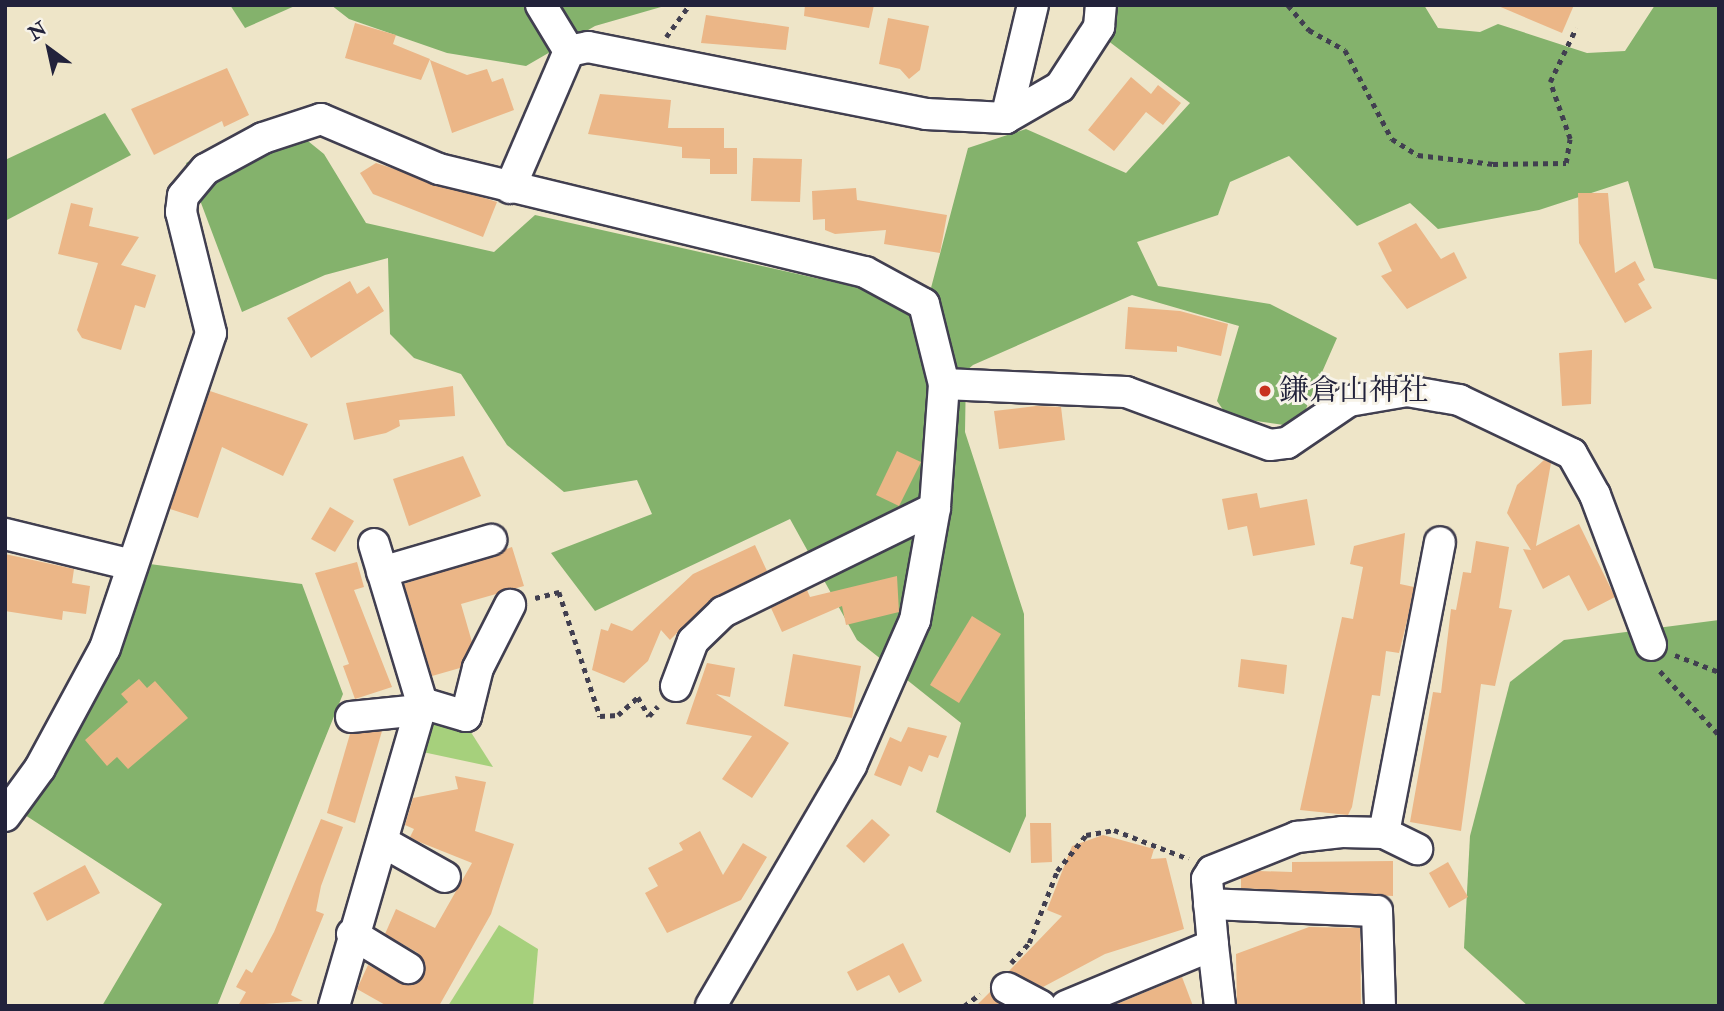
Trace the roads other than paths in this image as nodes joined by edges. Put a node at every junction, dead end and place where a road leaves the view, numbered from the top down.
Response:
1 (541, 5) edge
2 (1033, 5) edge
3 (1101, 5) edge
4 (569, 51) junction
5 (1006, 118) junction
6 (510, 188) junction
7 (944, 384) junction
8 (935, 508) junction
9 (5, 534) edge
10 (491, 540) dead end
11 (1440, 542) dead end
12 (132, 565) junction
13 (510, 605) road end
14 (1651, 645) road end
15 (676, 686) road end
16 (421, 706) junction
17 (351, 717) dead end
18 (5, 816) edge
19 (1384, 833) junction
20 (383, 842) junction
21 (1417, 849) dead end
22 (445, 877) dead end
23 (1209, 904) junction
24 (352, 934) junction
25 (1213, 945) junction
26 (408, 968) dead end
27 (999, 982) road end
28 (334, 1006) edge
29 (711, 1006) edge
30 (1041, 1006) edge
31 (1066, 1006) edge
32 (1220, 1006) edge
33 (1380, 1006) edge

1 - 4 street
2 - 5 street
3 - 5 street
4 - 5 street
4 - 6 street
6 - 7 street
6 - 12 street
7 - 8 street
7 - 14 street
8 - 15 street
8 - 29 street
9 - 12 street
10 - 16 street
11 - 19 street
12 - 18 street
13 - 16 street
16 - 17 street
16 - 20 street
19 - 21 street
19 - 23 street
20 - 22 street
20 - 24 street
23 - 25 street
23 - 33 street
24 - 26 street
24 - 28 street
25 - 31 street
25 - 32 street
27 - 30 street

